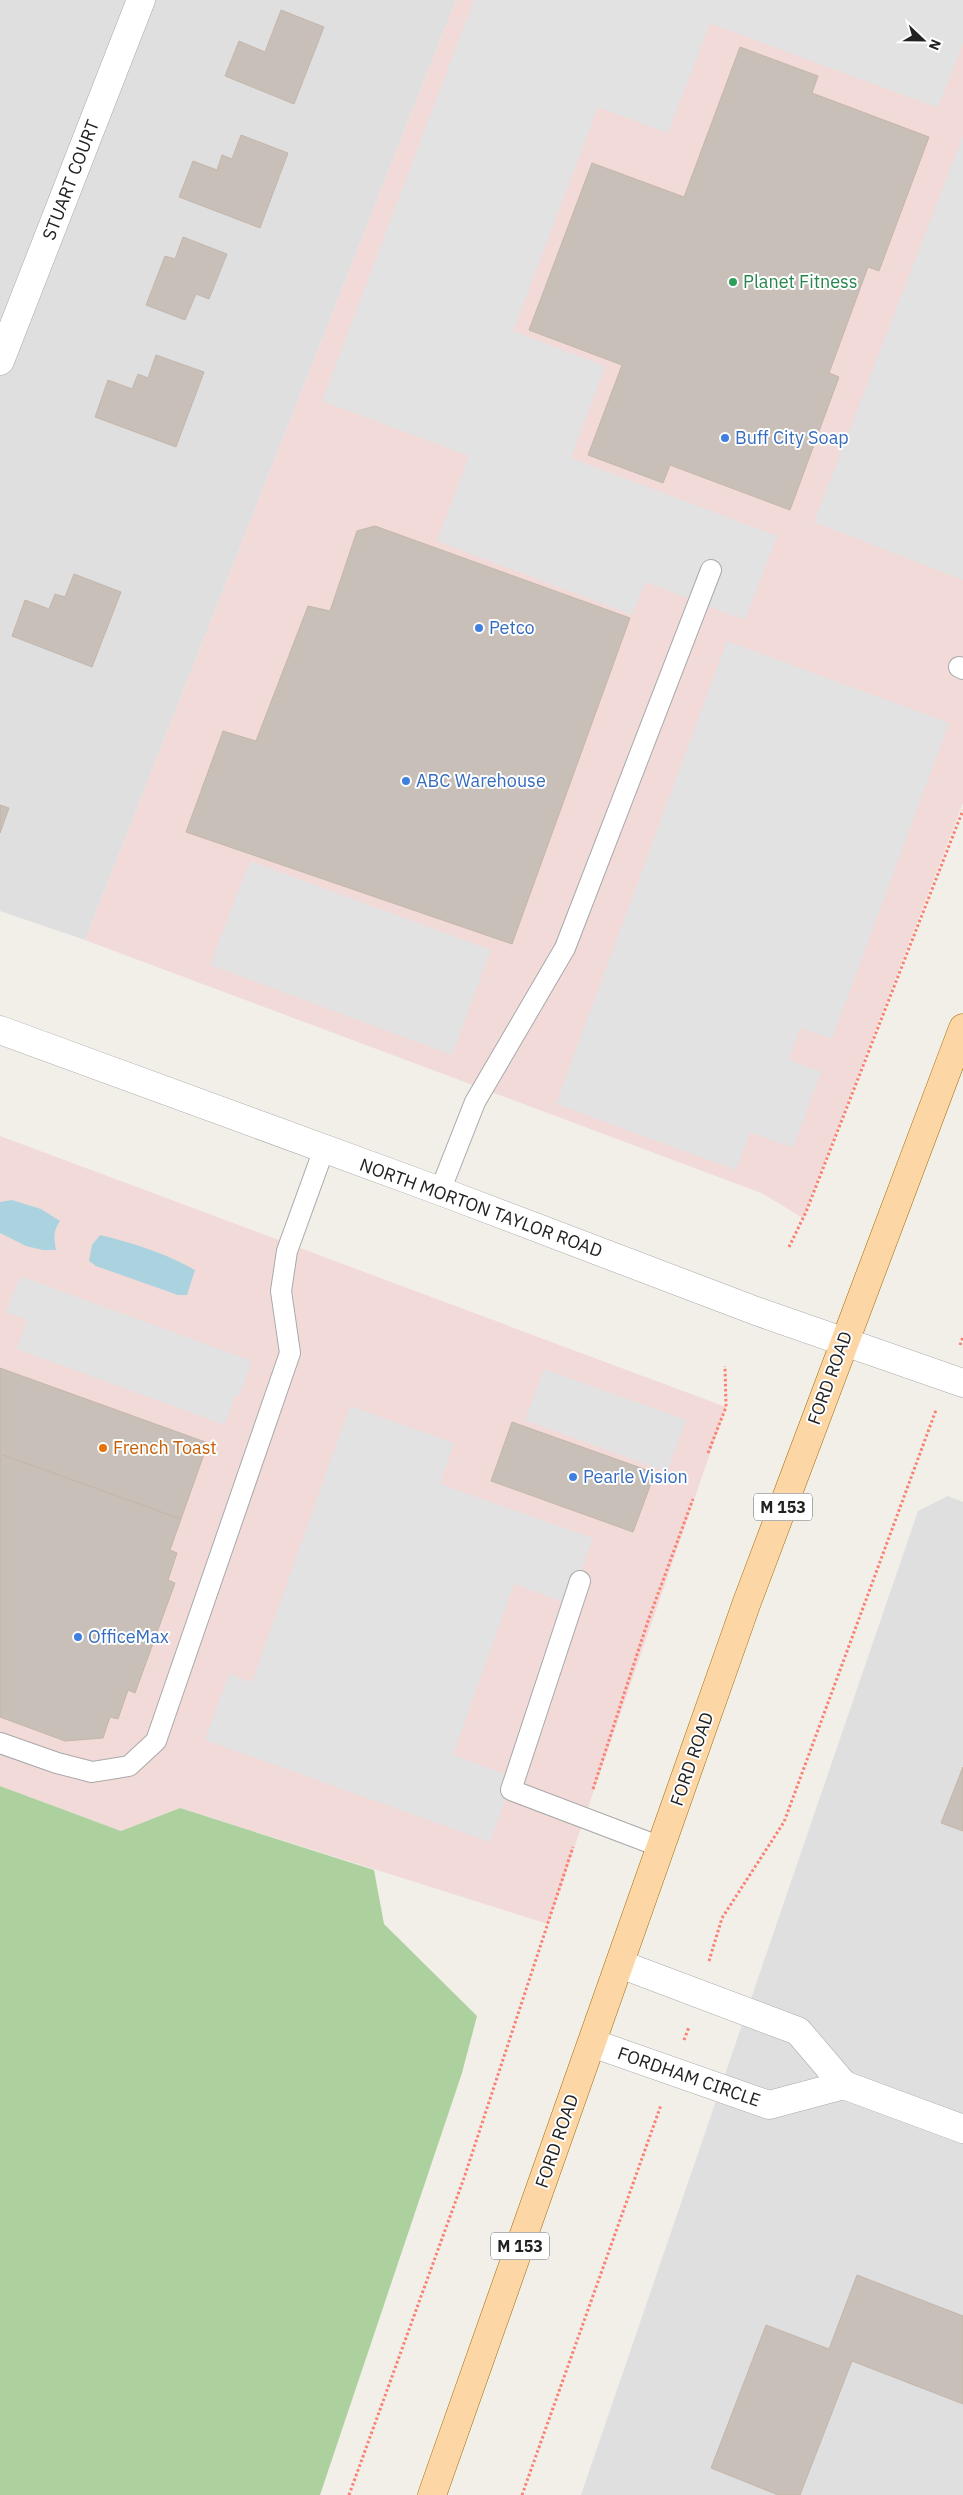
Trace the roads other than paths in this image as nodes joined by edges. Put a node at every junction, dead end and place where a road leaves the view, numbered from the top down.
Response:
1 (141, 0) edge
2 (0, 361) edge
3 (711, 570) dead end
4 (963, 1028) edge
5 (0, 1030) edge
6 (324, 1149) junction
7 (440, 1191) junction
8 (844, 1341) junction
9 (955, 1380) edge
10 (580, 1581) dead end
11 (0, 1743) edge
12 (661, 1847) junction
13 (620, 1964) junction
14 (592, 2043) junction
15 (844, 2085) junction
16 (963, 2129) edge
17 (432, 2495) edge

1 - 2 street, STUART COURT
3 - 7 lane
4 - 8 main road, FORD ROAD / M 153
5 - 6 street, NORTH MORTON TAYLOR ROAD
6 - 7 street, NORTH MORTON TAYLOR ROAD
6 - 11 lane
7 - 8 street, NORTH MORTON TAYLOR ROAD
8 - 9 street, NORTH MORTON TAYLOR ROAD
8 - 12 main road, FORD ROAD / M 153
10 - 12 lane
12 - 13 main road, FORD ROAD / M 153
13 - 14 main road, FORD ROAD / M 153
13 - 15 street
14 - 15 street, FORDHAM CIRCLE
14 - 17 main road, FORD ROAD / M 153
15 - 16 street

